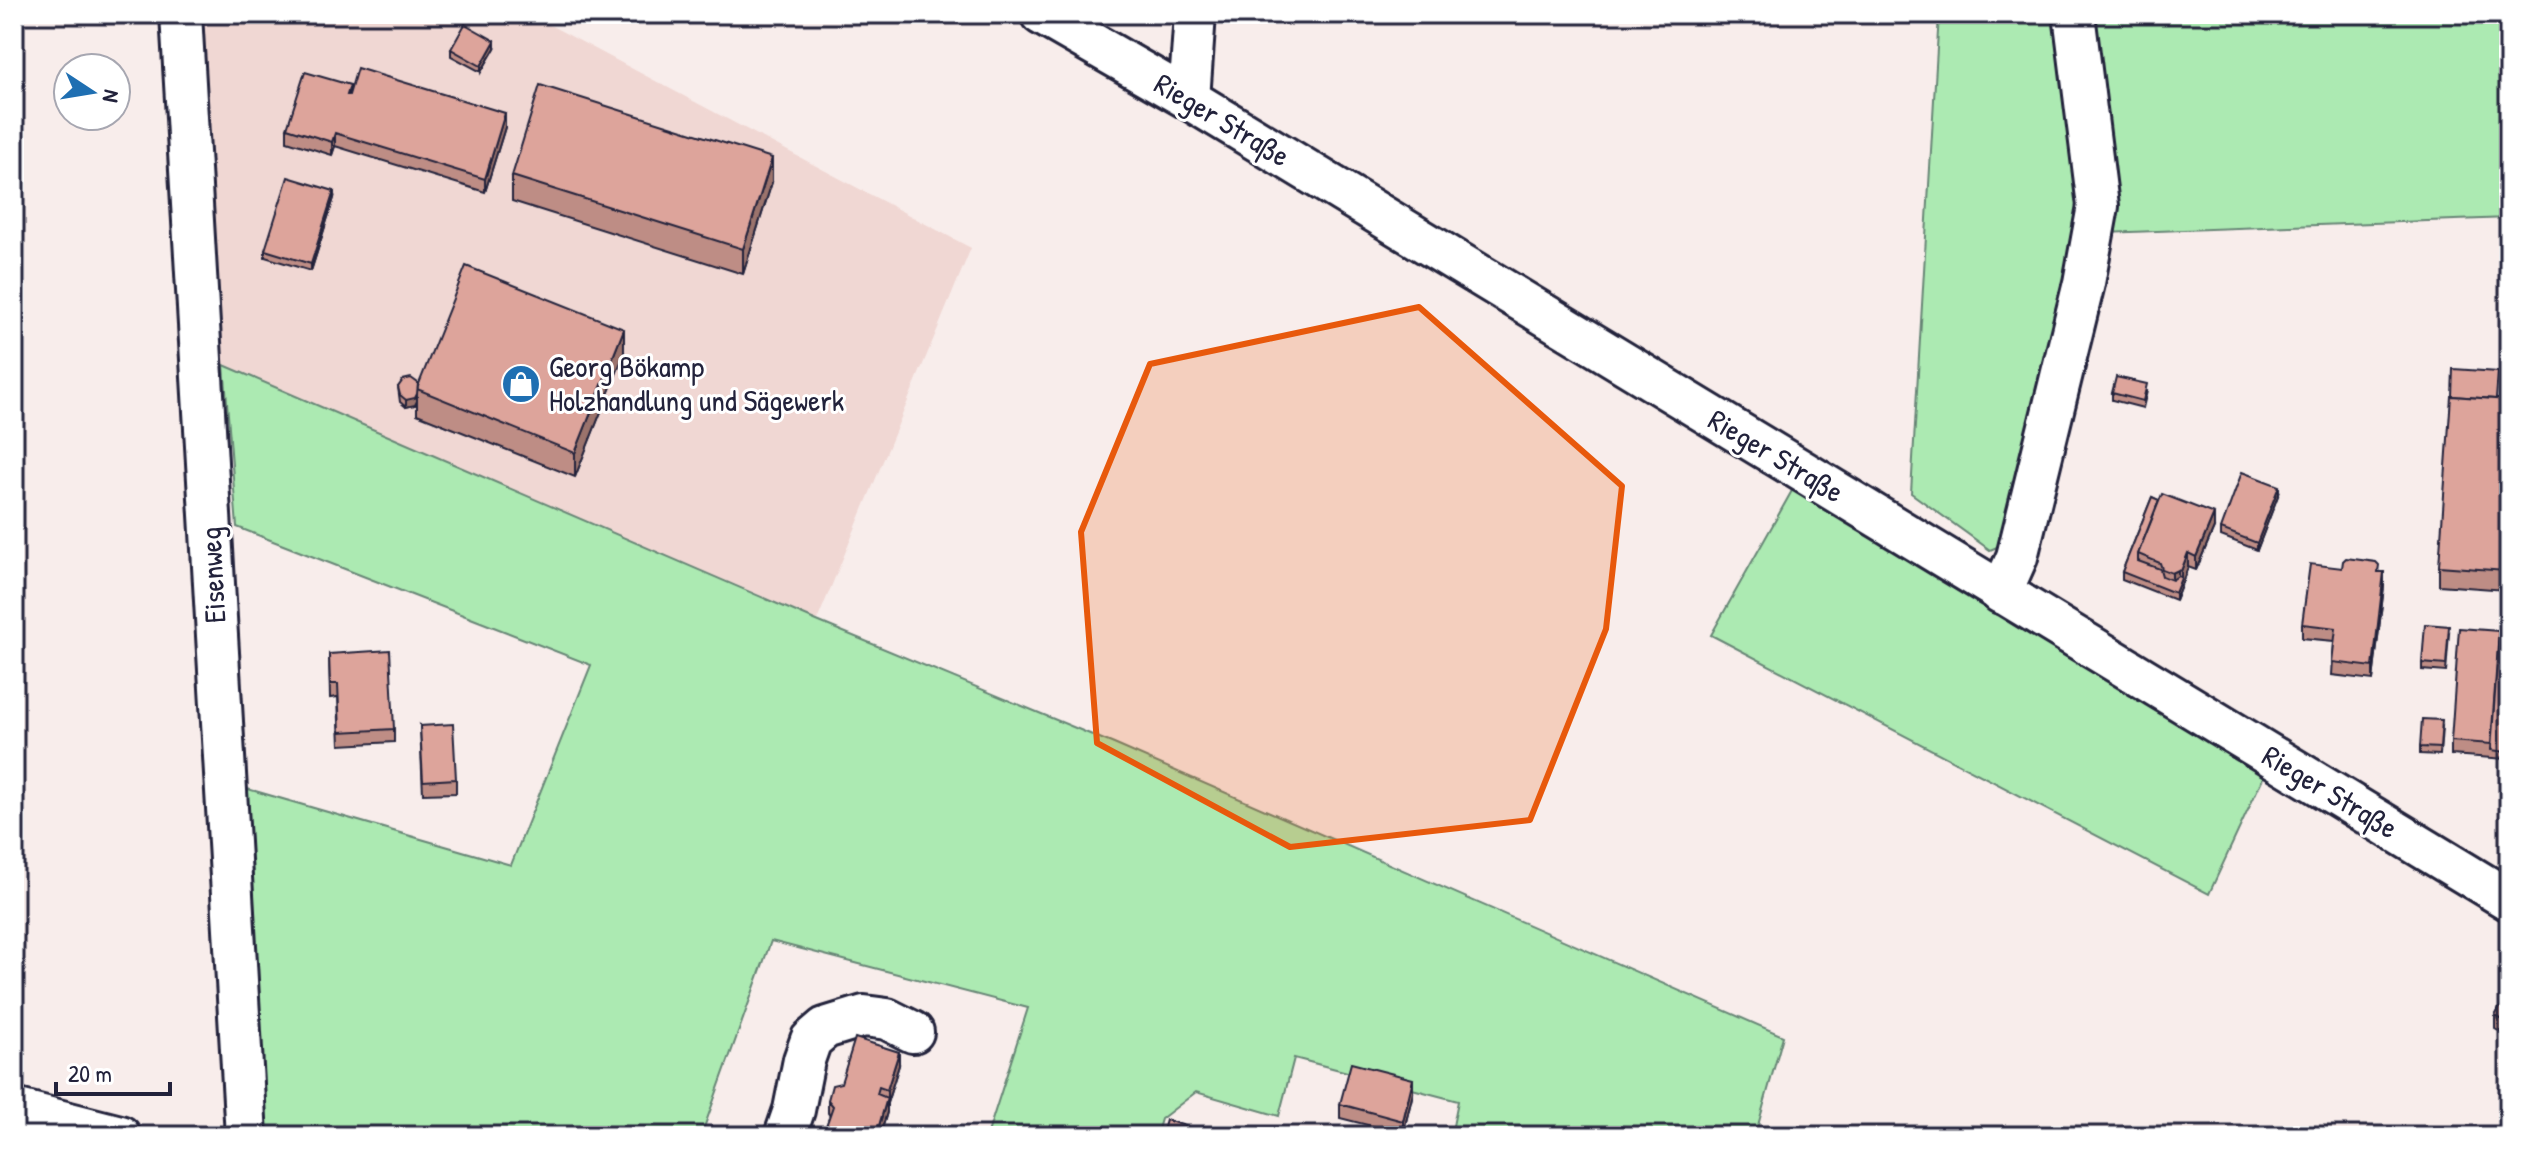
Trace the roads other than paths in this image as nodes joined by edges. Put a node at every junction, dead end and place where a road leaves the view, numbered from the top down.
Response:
1 (181, 14) edge
2 (1041, 14) edge
3 (1195, 14) edge
4 (2074, 14) edge
5 (1189, 99) junction
6 (2001, 593) junction
7 (2509, 900) edge
8 (913, 1032) dead end
9 (14, 1109) edge
10 (120, 1136) edge
11 (246, 1136) edge
12 (785, 1136) edge

1 - 11 street, Eisenweg
2 - 5 street, Rieger Straße
3 - 5 street
4 - 6 street
5 - 6 street, Rieger Straße
6 - 7 street, Rieger Straße
8 - 12 street
9 - 10 street

